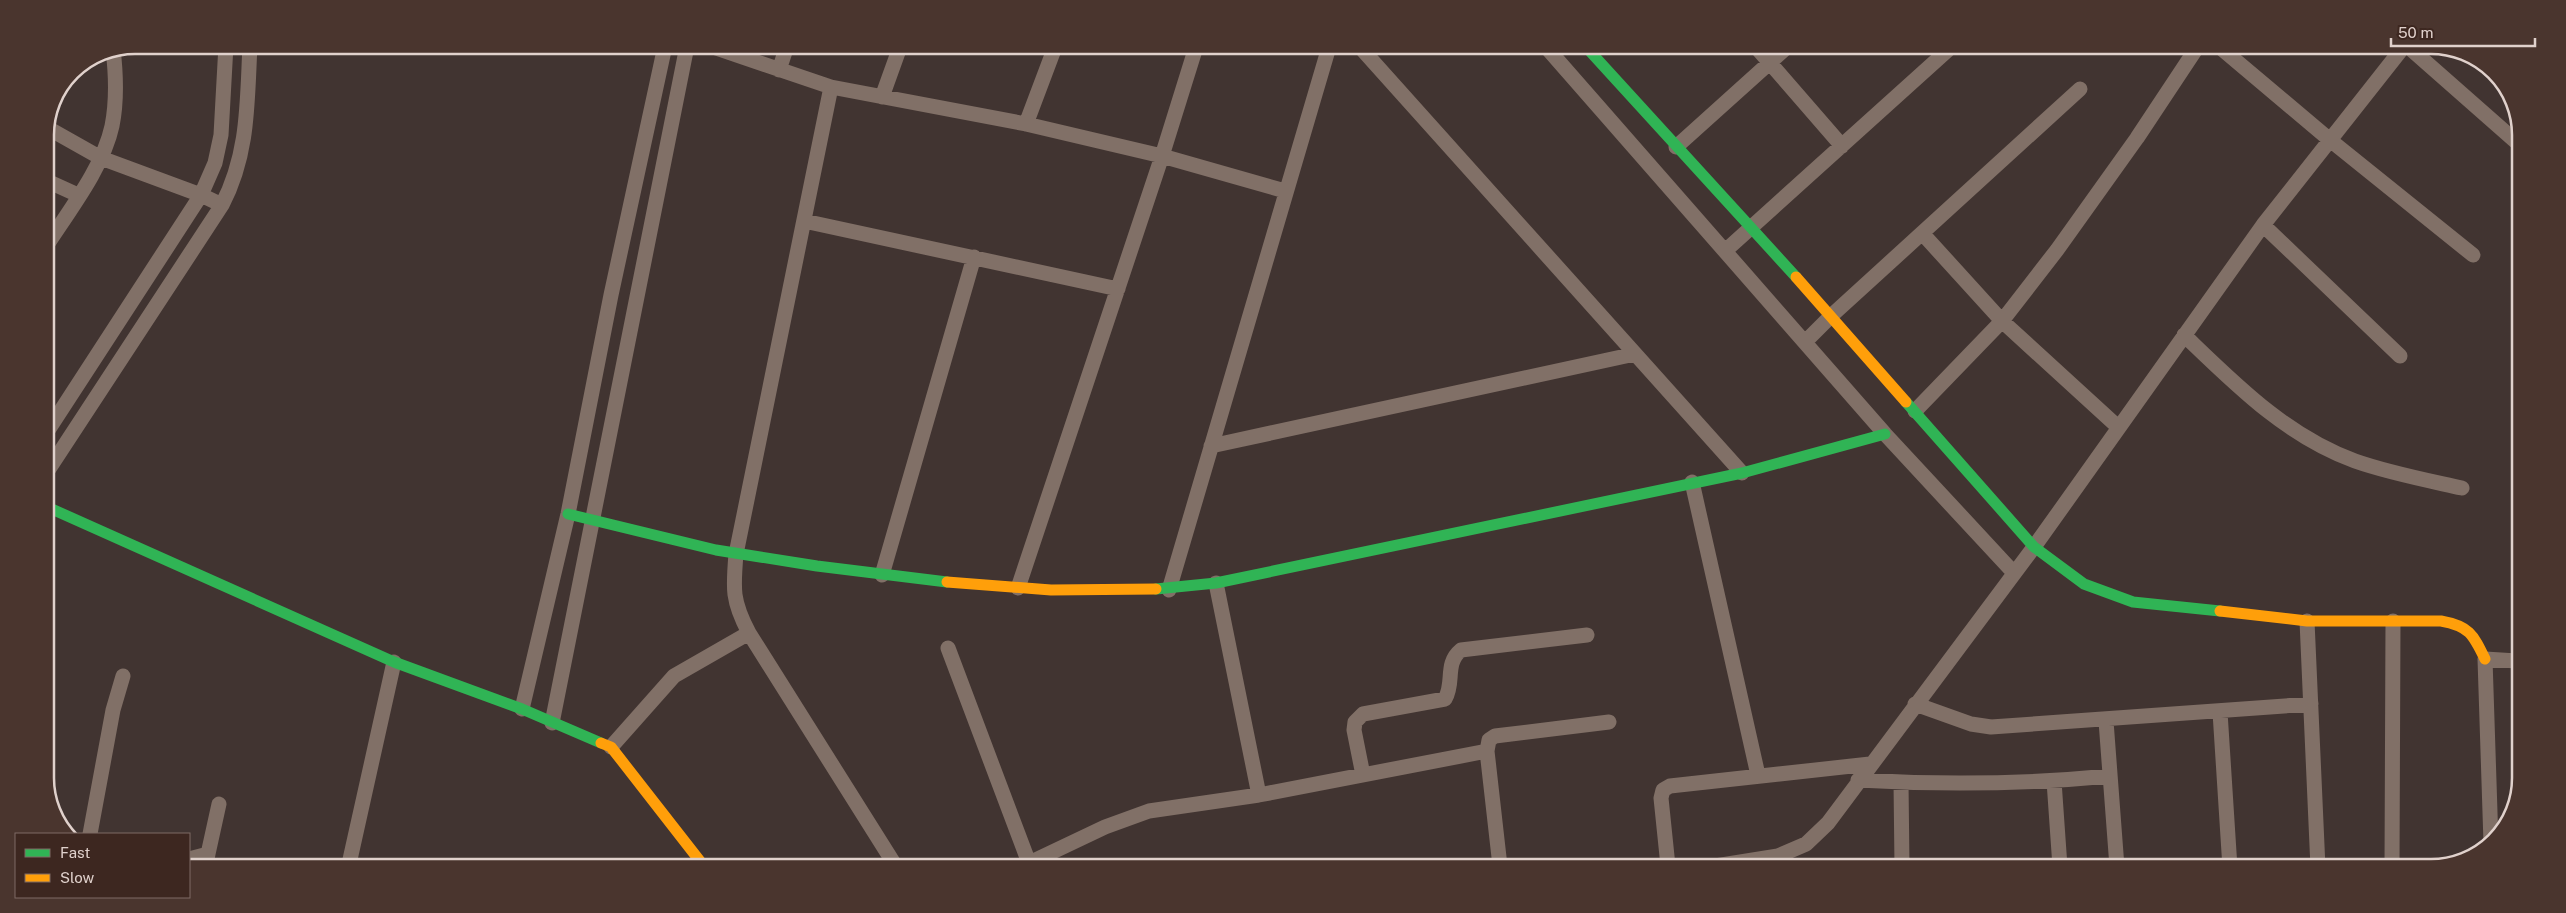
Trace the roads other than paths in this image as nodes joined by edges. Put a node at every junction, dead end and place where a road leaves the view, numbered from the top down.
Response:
1 (226, 54) edge
2 (249, 54) edge
3 (663, 54) edge
4 (685, 54) edge
5 (733, 54) edge
6 (784, 54) edge
7 (897, 54) edge
8 (1052, 54) edge
9 (1194, 54) edge
10 (1327, 54) edge
11 (1365, 54) edge
12 (1552, 54) edge
13 (1592, 54) edge
14 (1762, 54) edge
15 (1780, 54) edge
16 (1944, 54) edge
17 (2193, 54) edge
18 (2228, 54) edge
19 (2398, 54) edge
20 (2417, 54) edge
21 (114, 57) edge
22 (1770, 63) junction
23 (778, 70) junction
24 (831, 87) junction
25 (2080, 89) dead end
26 (882, 97) junction
27 (1026, 124) junction
28 (54, 132) edge
29 (2512, 138) edge
30 (2330, 140) junction
31 (1842, 146) junction
32 (1676, 147) junction
33 (1162, 156) junction
34 (101, 158) junction
35 (54, 184) edge
36 (1285, 191) junction
37 (78, 195) junction
38 (201, 195) junction
39 (222, 205) junction
40 (804, 220) junction
41 (2263, 224) junction
42 (1752, 227) junction
43 (1922, 233) junction
44 (54, 234) edge
45 (1725, 251) junction
46 (2472, 255) dead end
47 (974, 258) junction
48 (1118, 288) junction
49 (1831, 316) junction
50 (2002, 321) junction
51 (2184, 335) junction
52 (1806, 341) junction
53 (1635, 354) junction
54 (2400, 356) dead end
55 (1915, 411) junction
56 (54, 421) edge
57 (2118, 427) junction
58 (1886, 434) junction
59 (1211, 446) junction
60 (54, 461) edge
61 (1742, 473) junction
62 (1692, 482) junction
63 (2462, 488) dead end
64 (54, 510) edge
65 (568, 514) junction
66 (592, 520) junction
67 (2034, 547) junction
68 (736, 554) junction
69 (2014, 573) junction
70 (882, 575) junction
71 (1216, 583) junction
72 (1018, 588) junction
73 (1169, 590) junction
74 (2307, 621) junction
75 (2393, 621) junction
76 (749, 633) junction
77 (1587, 635) dead end
78 (948, 648) dead end
79 (2485, 659) junction
80 (2512, 661) edge
81 (394, 662) junction
82 (124, 676) dead end
83 (1915, 704) junction
84 (2311, 704) junction
85 (522, 709) junction
86 (2220, 712) junction
87 (2106, 721) junction
88 (1609, 722) dead end
89 (552, 723) junction
90 (611, 747) junction
91 (1487, 752) junction
92 (1870, 764) junction
93 (1363, 774) junction
94 (1758, 775) junction
95 (2110, 776) junction
96 (1858, 780) junction
97 (2054, 781) junction
98 (1901, 782) junction
99 (1259, 795) junction
100 (219, 804) dead end
101 (90, 833) edge
102 (2491, 834) edge
103 (190, 858) edge
104 (207, 859) edge
105 (350, 859) edge
106 (699, 859) edge
107 (891, 859) edge
108 (1025, 859) edge
109 (1038, 859) edge
110 (1499, 859) edge
111 (1667, 859) edge
112 (1757, 859) edge
113 (1902, 859) edge
114 (2059, 859) edge
115 (2116, 859) edge
116 (2229, 859) edge
117 (2318, 859) edge
118 (2392, 859) edge

1 - 38 street
2 - 39 street
3 - 65 street
4 - 66 street
5 - 23 street
6 - 23 street
7 - 26 street
8 - 27 street
9 - 33 street
10 - 36 street
11 - 53 street
12 - 45 street
13 - 32 street
14 - 22 street
15 - 22 street
16 - 31 street
17 - 50 street
18 - 30 street
19 - 30 street
20 - 29 street
21 - 34 street
22 - 31 street
22 - 32 street
23 - 24 street
24 - 26 street
24 - 40 street
25 - 43 street
26 - 27 street
27 - 33 street
28 - 34 street
30 - 41 street
30 - 46 street
31 - 42 street
32 - 42 street
33 - 36 street
33 - 48 street
34 - 37 street
34 - 38 street
35 - 37 street
36 - 59 street
37 - 44 street
38 - 39 street
38 - 56 street
39 - 60 street
40 - 47 street
40 - 68 street
41 - 51 street
41 - 54 street
42 - 45 street
42 - 49 street
43 - 49 street
43 - 50 street
45 - 52 street
47 - 48 street
47 - 70 street
48 - 72 street
49 - 52 street
49 - 55 street
50 - 55 street
50 - 57 street
51 - 57 street
51 - 63 street
52 - 58 street
53 - 59 street
53 - 61 street
55 - 67 street
57 - 67 street
58 - 61 street
58 - 69 street
59 - 73 street
61 - 62 street
62 - 71 street
62 - 94 street
64 - 81 street
65 - 66 street
65 - 85 street
66 - 68 street
66 - 89 street
67 - 69 street
67 - 74 street
68 - 70 street
68 - 76 street
69 - 83 street
70 - 72 street
71 - 73 street
71 - 99 street
72 - 73 street
74 - 75 street
74 - 84 street
75 - 79 street
75 - 118 street
76 - 90 street
76 - 107 street
77 - 93 street
78 - 108 street
79 - 80 street
79 - 102 street
81 - 85 street
81 - 105 street
82 - 101 street
83 - 87 street
83 - 92 street
84 - 86 street
84 - 117 street
85 - 89 street
86 - 87 street
86 - 116 street
87 - 95 street
88 - 91 street
89 - 90 street
90 - 106 street
91 - 93 street
91 - 110 street
92 - 94 street
92 - 96 street
93 - 99 street
94 - 111 street
95 - 97 street
95 - 115 street
96 - 98 street
96 - 112 street
97 - 98 street
97 - 114 street
98 - 113 street
99 - 109 street
100 - 104 street
103 - 104 street

